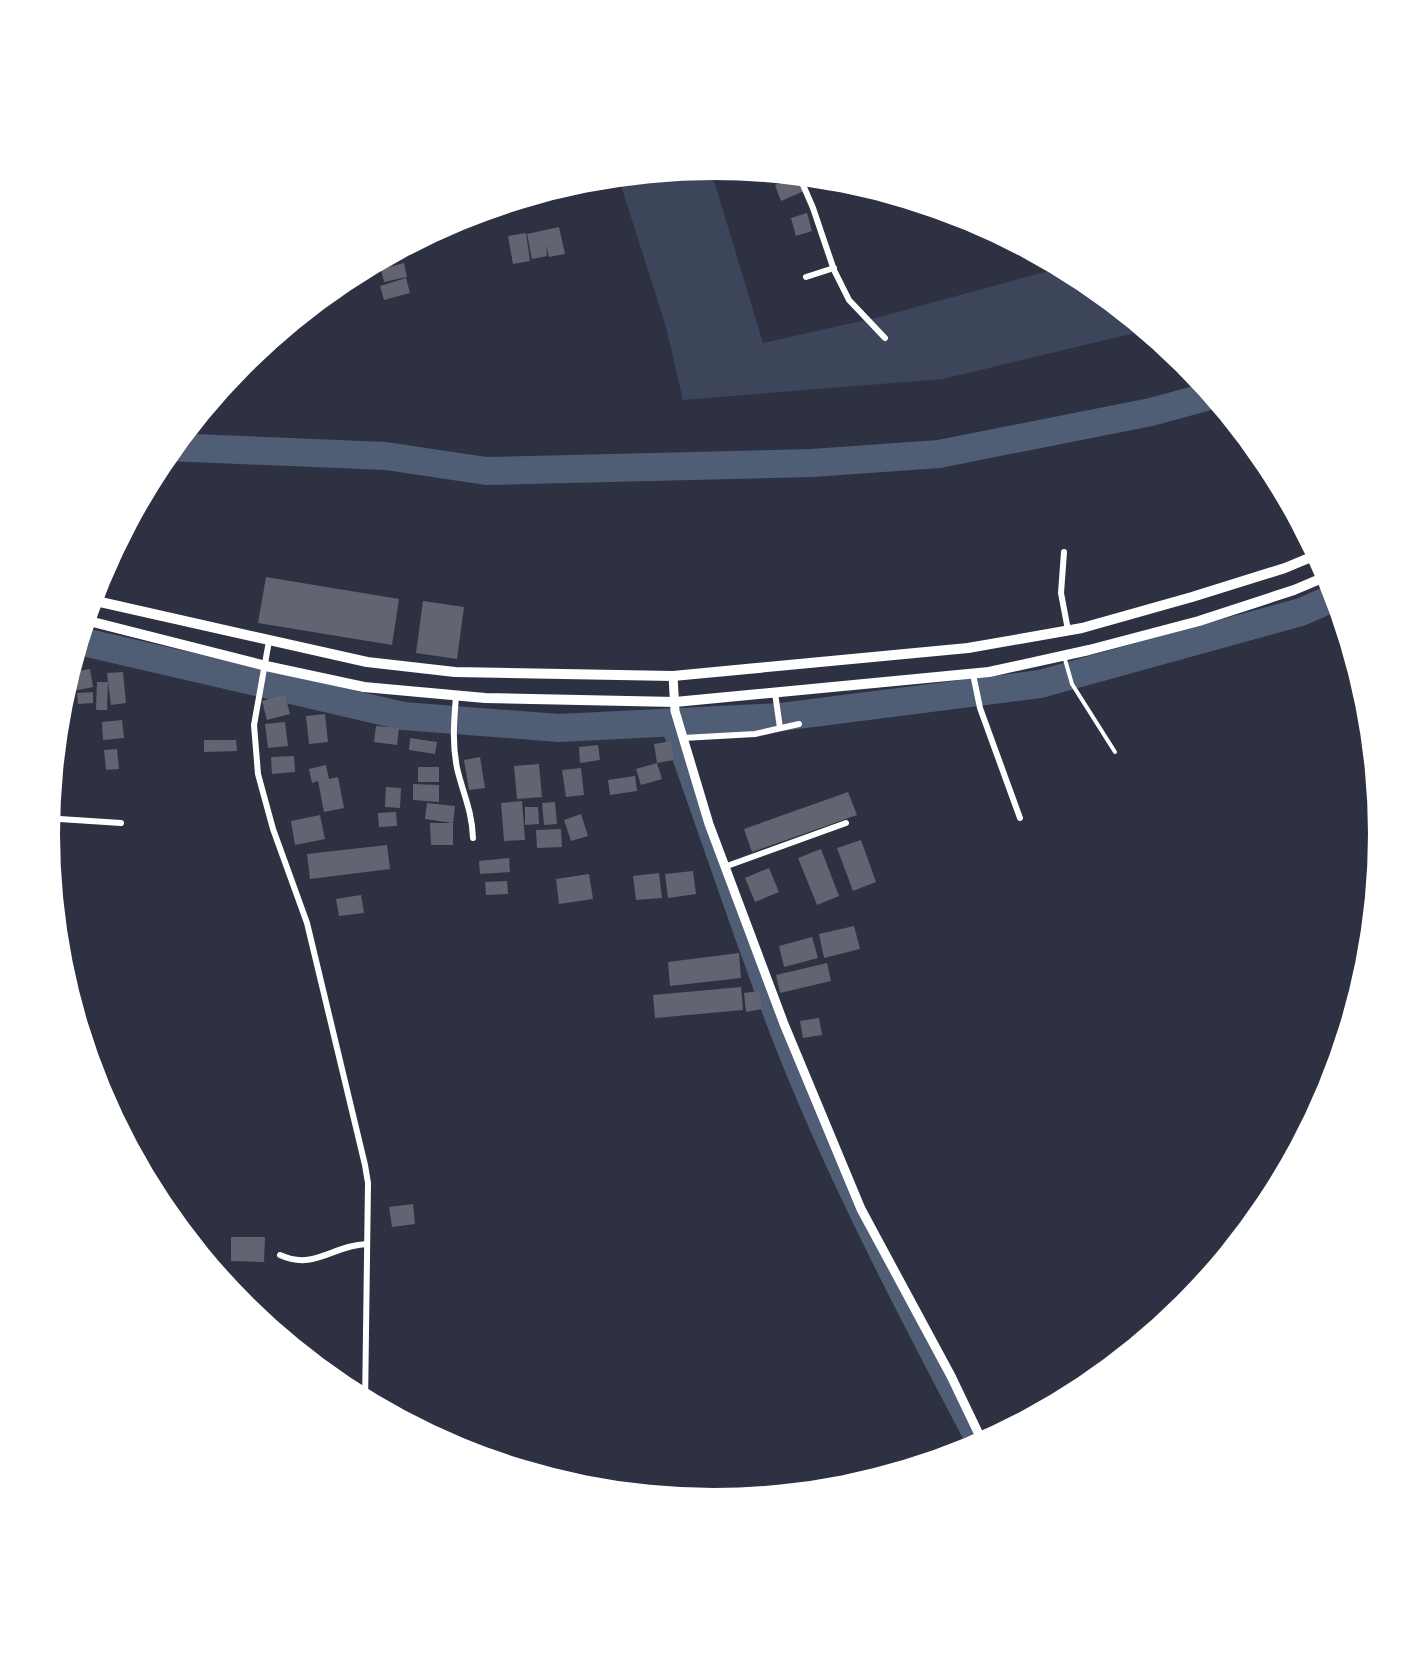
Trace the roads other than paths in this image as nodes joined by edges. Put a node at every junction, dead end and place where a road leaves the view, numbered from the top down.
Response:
1 (804, 187) edge
2 (834, 268) junction
3 (806, 277) dead end
4 (884, 338) dead end
5 (1064, 552) dead end
6 (1307, 559) edge
7 (1316, 581) edge
8 (103, 602) edge
9 (95, 623) edge
10 (1068, 630) junction
11 (269, 641) junction
12 (1065, 659) junction
13 (265, 668) junction
14 (672, 676) junction
15 (974, 677) junction
16 (456, 698) junction
17 (775, 698) junction
18 (675, 706) junction
19 (799, 724) dead end
20 (779, 725) junction
21 (683, 737) junction
22 (1115, 752) dead end
23 (1020, 818) dead end
24 (60, 819) edge
25 (122, 823) dead end
26 (846, 823) dead end
27 (473, 838) dead end
28 (726, 866) junction
29 (367, 1244) junction
30 (280, 1255) dead end
31 (365, 1387) edge
32 (979, 1432) edge

1 - 2 street
2 - 3 street
2 - 4 street
5 - 10 street
6 - 10 main road
7 - 12 main road
8 - 11 main road
9 - 13 main road
10 - 14 main road
11 - 13 street
11 - 14 main road
12 - 15 main road
12 - 22 lane
13 - 16 main road
13 - 29 street
14 - 18 street
15 - 17 main road
15 - 23 street
16 - 18 main road
16 - 27 street
17 - 18 main road
17 - 20 street
18 - 21 street
19 - 20 street
20 - 21 street
21 - 28 street
24 - 25 street
26 - 28 street
28 - 32 street
29 - 30 street
29 - 31 street

